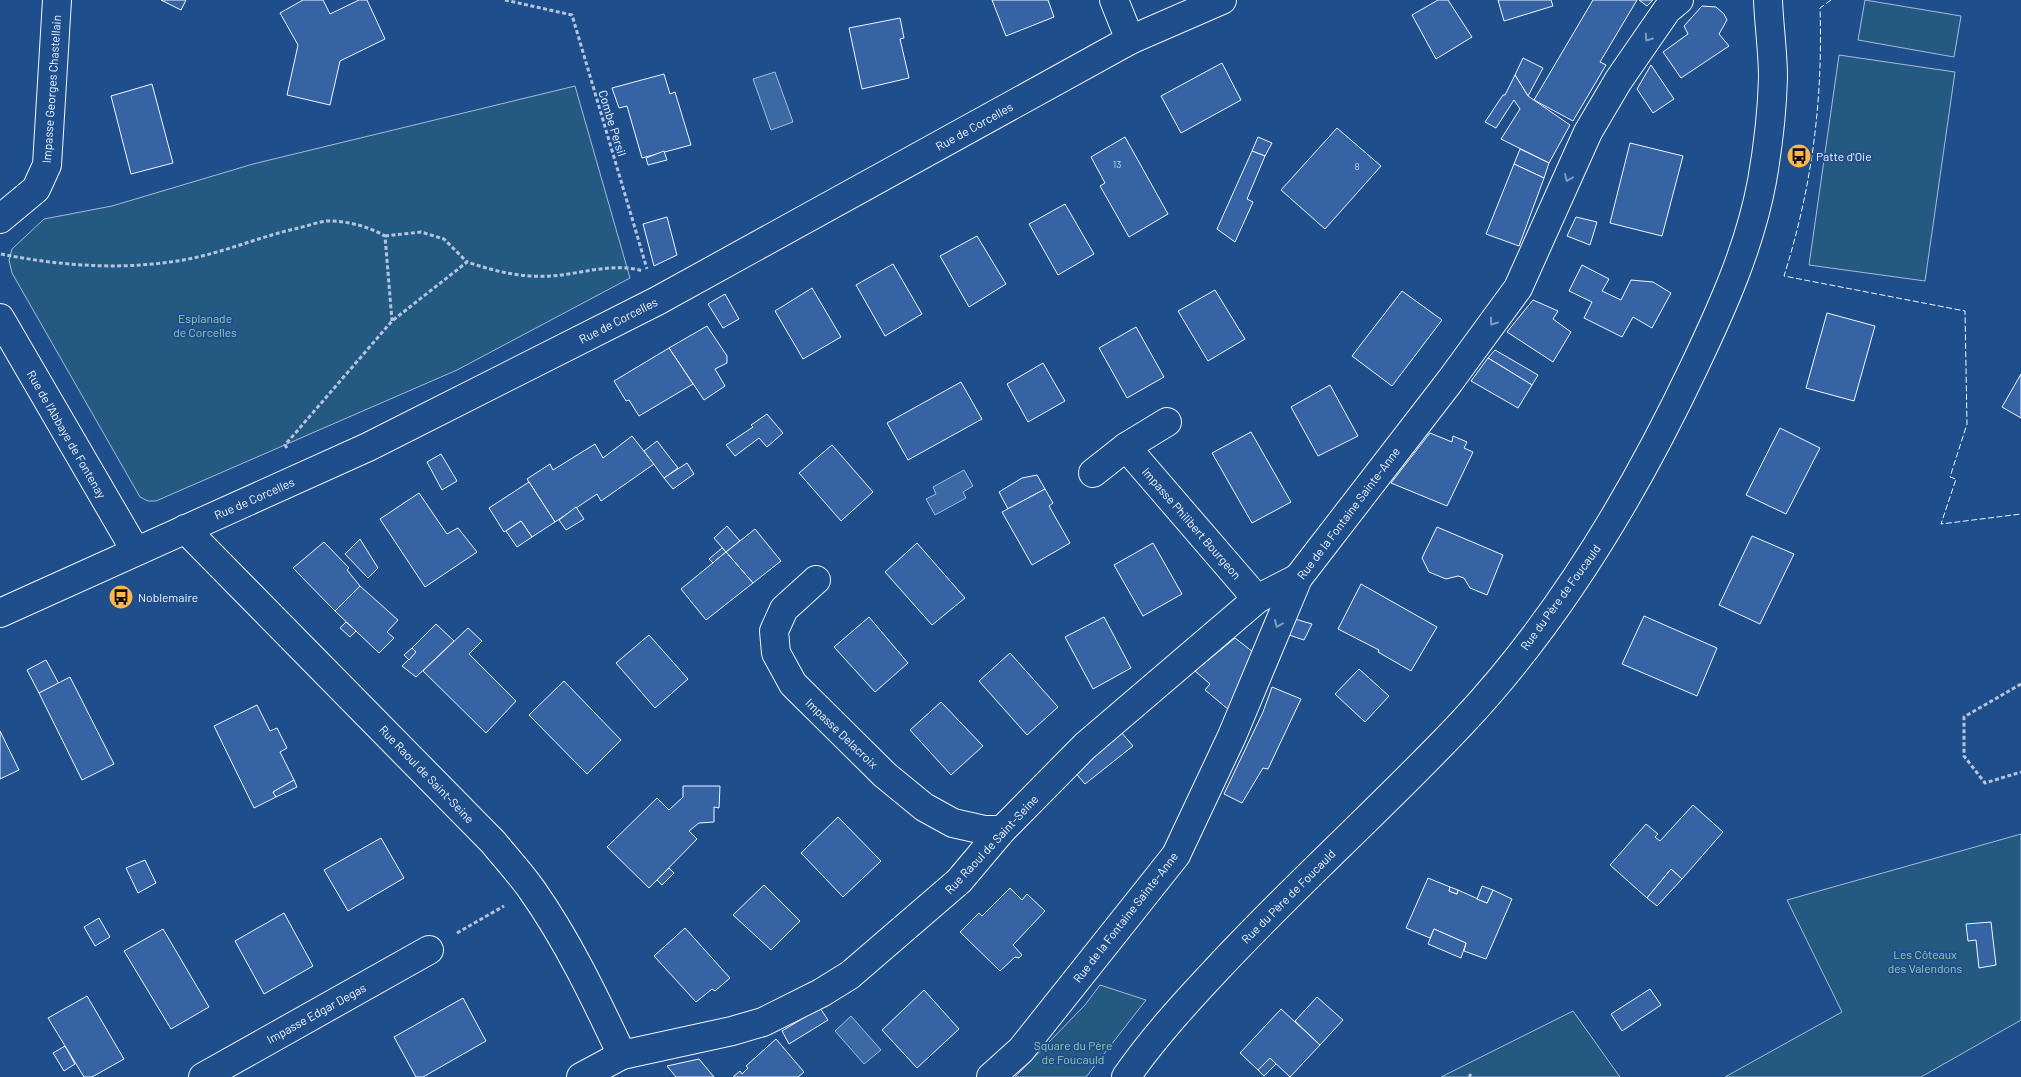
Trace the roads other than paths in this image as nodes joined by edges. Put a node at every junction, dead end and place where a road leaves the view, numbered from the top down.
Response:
1 (57, 0) edge
2 (1114, 0) edge
3 (1222, 0) edge
4 (1679, 0) edge
5 (1768, 0) edge
6 (1130, 40) junction
7 (0, 219) edge
8 (0, 318) edge
9 (1167, 422) dead end
10 (1126, 447) junction
11 (1093, 473) dead end
12 (186, 528) junction
13 (135, 550) junction
14 (1298, 578) junction
15 (816, 580) dead end
16 (1257, 599) junction
17 (0, 613) edge
18 (1002, 830) junction
19 (428, 950) road end
20 (622, 1055) junction
21 (203, 1077) edge
22 (582, 1077) edge
23 (991, 1077) edge
24 (1126, 1077) edge

1 - 7 street, Impasse Georges Chastellain
2 - 6 street
3 - 6 street, Rue de Corcelles
4 -> 14 street, Rue de la Fontaine Sainte-Anne
5 - 24 street, Rue du Père de Foucauld
6 - 12 street, Rue de Corcelles
8 - 13 street, Rue de l'Abbaye de Fontenay
9 - 10 street
10 - 11 street
10 - 16 street, Impasse Philibert Bourgeon
12 - 13 street, Rue de Corcelles
12 - 20 street, Rue Raoul de Saint-Seine
13 - 17 street, Rue de Corcelles
14 - 16 street, Rue Raoul de Saint-Seine
14 -> 23 street, Rue de la Fontaine Sainte-Anne
15 - 18 street, Impasse Delacroix
16 - 18 street, Rue Raoul de Saint-Seine
18 - 20 street, Rue Raoul de Saint-Seine
19 - 21 street, Impasse Edgar Degas
20 - 22 street, Rue Raoul de Saint-Seine

